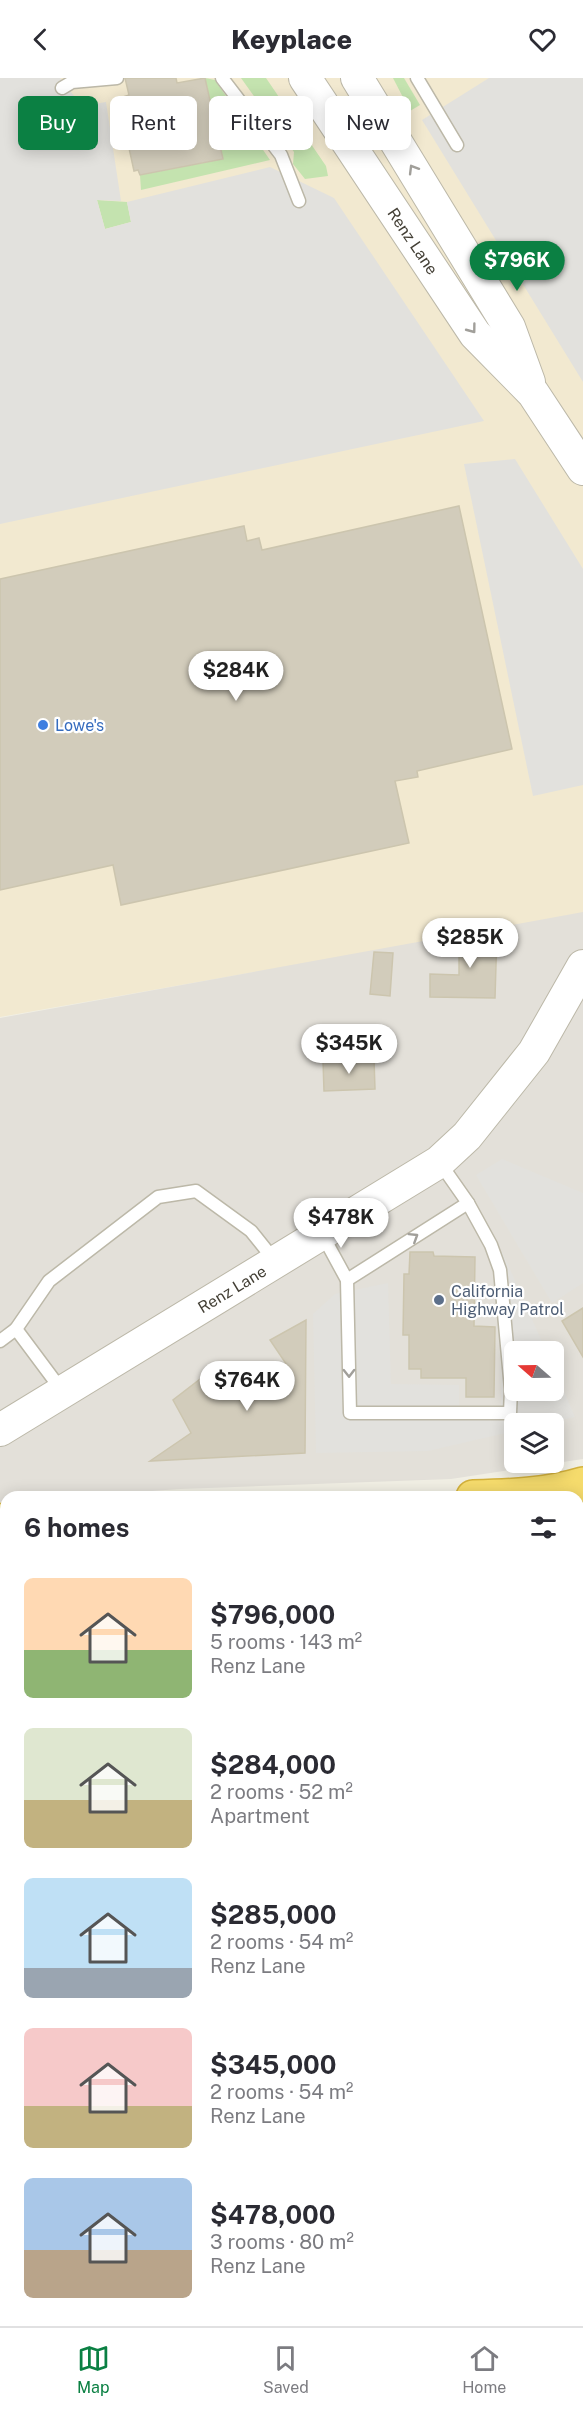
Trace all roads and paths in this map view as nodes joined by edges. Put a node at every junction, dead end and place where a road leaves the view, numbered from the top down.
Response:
1 (117, 78) edge
2 (222, 78) edge
3 (305, 78) edge
4 (357, 78) edge
5 (417, 78) edge
6 (71, 83) edge
7 (325, 108) edge
8 (457, 146) dead end
9 (353, 150) edge
10 (368, 150) edge
11 (299, 201) dead end
12 (443, 219) junction
13 (533, 393) junction
14 (583, 469) edge
15 (583, 966) edge
16 (440, 1162) junction
17 (468, 1203) junction
18 (322, 1232) junction
19 (276, 1262) junction
20 (347, 1280) junction
21 (16, 1329) junction
22 (0, 1341) edge
23 (63, 1392) junction
24 (0, 1430) edge
25 (583, 1484) edge
26 (558, 1491) edge

1 - 6 lane
2 - 11 lane
3 - 7 street, Renz Lane
12 -> 4 street, Renz Lane
5 - 8 lane
9 -> 13 street, Renz Lane
10 - 12 street
12 - 13 street, Renz Lane
13 - 14 street, Renz Lane
15 - 16 street, Renz Lane
16 - 17 lane
16 - 18 street, Renz Lane
20 -> 17 lane
20 -> 17 lane
18 - 19 street, Renz Lane
18 - 20 lane
19 - 21 lane
19 - 23 street, Renz Lane
21 - 22 lane
21 - 23 lane
23 - 24 street, Renz Lane
25 - 26 highway

